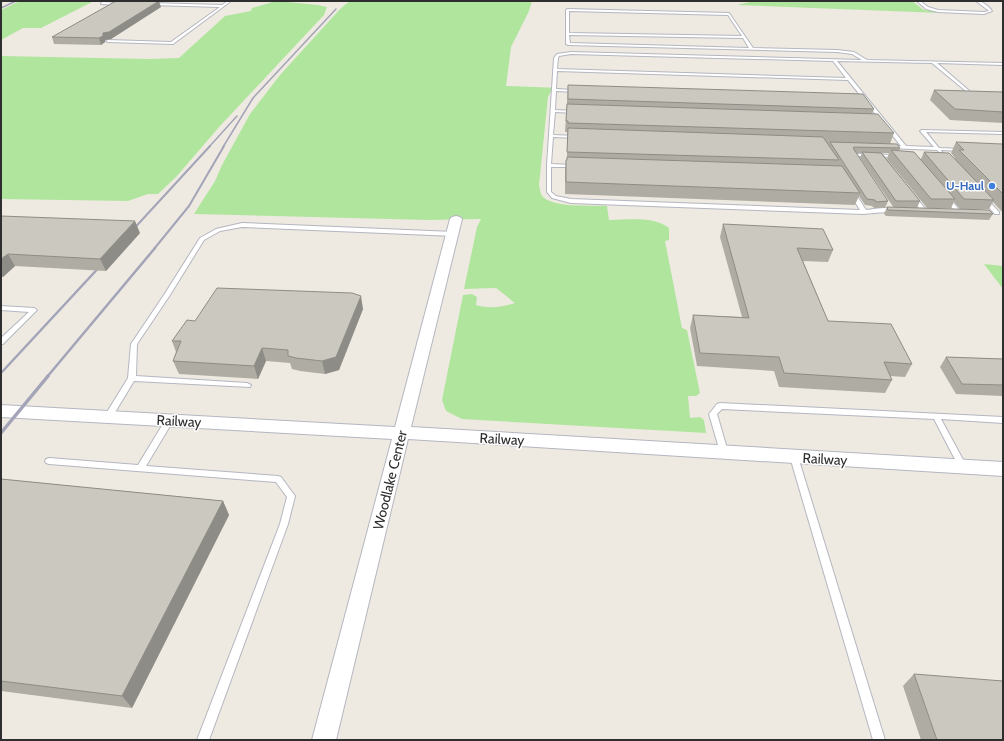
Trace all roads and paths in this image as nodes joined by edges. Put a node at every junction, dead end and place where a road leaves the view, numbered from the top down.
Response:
1 (230, 1) edge
2 (925, 1) edge
3 (977, 1) edge
4 (919, 2) edge
5 (102, 3) dead end
6 (128, 4) edge
7 (144, 4) edge
8 (223, 6) junction
9 (568, 34) junction
10 (744, 37) junction
11 (108, 41) edge
12 (752, 49) junction
13 (834, 60) junction
14 (867, 61) junction
15 (934, 63) junction
16 (1003, 64) edge
17 (555, 70) junction
18 (849, 78) junction
19 (554, 90) junction
20 (578, 91) edge
21 (979, 96) edge
22 (859, 101) edge
23 (867, 101) junction
24 (553, 111) junction
25 (584, 112) edge
26 (876, 122) edge
27 (884, 122) junction
28 (1003, 133) edge
29 (551, 136) junction
30 (584, 137) edge
31 (882, 147) edge
32 (905, 148) junction
33 (938, 149) junction
34 (967, 151) edge
35 (881, 156) junction
36 (904, 157) edge
37 (946, 158) edge
38 (886, 162) edge
39 (549, 165) junction
40 (579, 167) edge
41 (862, 167) edge
42 (849, 187) edge
43 (910, 193) edge
44 (944, 196) edge
45 (982, 197) edge
46 (887, 204) edge
47 (891, 210) junction
48 (905, 210) edge
49 (918, 211) edge
50 (924, 211) junction
51 (931, 211) edge
52 (864, 212) junction
53 (952, 212) edge
54 (958, 212) junction
55 (966, 212) edge
56 (989, 213) edge
57 (997, 213) junction
58 (1003, 216) edge
59 (455, 227) joint
60 (1, 308) edge
61 (1, 342) edge
62 (132, 378) junction
63 (247, 385) dead end
64 (1, 411) edge
65 (936, 416) junction
66 (108, 417) junction
67 (1003, 420) edge
68 (169, 421) junction
69 (402, 433) junction
70 (724, 452) junction
71 (794, 457) junction
72 (49, 462) dead end
73 (963, 467) junction
74 (140, 469) junction
75 (1003, 469) edge
76 (203, 740) edge
77 (324, 740) edge
78 (879, 740) edge

1 - 8 lane
2 - 4 lane
3 - 4 lane
5 - 6 lane
7 - 8 lane
8 - 11 lane
9 - 10 lane
9 - 10 lane
9 - 12 lane
10 - 12 lane
12 - 14 lane
13 - 14 lane
13 - 17 lane
13 - 18 lane
14 - 15 lane
15 - 16 lane
15 - 21 lane
17 - 18 lane
17 - 19 lane
18 - 23 lane
19 - 20 lane
19 - 24 lane
22 - 23 lane
23 - 27 lane
24 - 25 lane
24 - 29 lane
26 - 27 lane
27 - 32 lane
28 - 33 lane
29 - 30 lane
29 - 39 lane
31 - 32 lane
32 - 33 lane
33 - 34 lane
33 - 37 lane
35 - 36 lane
35 - 38 lane
35 - 41 lane
39 - 40 lane
39 - 52 lane
42 - 52 lane
43 - 50 lane
44 - 54 lane
45 - 57 lane
46 - 47 lane
47 - 48 lane
47 - 52 lane
49 - 50 lane
50 - 51 lane
53 - 54 lane
54 - 55 lane
56 - 57 lane
57 - 58 lane
59 - 62 lane
59 - 69 street, Woodlake Center
60 - 61 lane
62 - 63 lane
62 - 66 lane
64 - 66 street, Railway
65 - 67 lane
65 - 70 lane
65 - 73 lane
66 - 68 street, Railway
68 - 69 street, Railway
68 - 74 lane
69 - 70 street, Railway
69 - 77 street, Woodlake Center
70 - 71 street, Railway
71 - 73 street, Railway
71 - 78 lane
72 - 74 lane
73 - 75 street, Railway
74 - 76 lane

